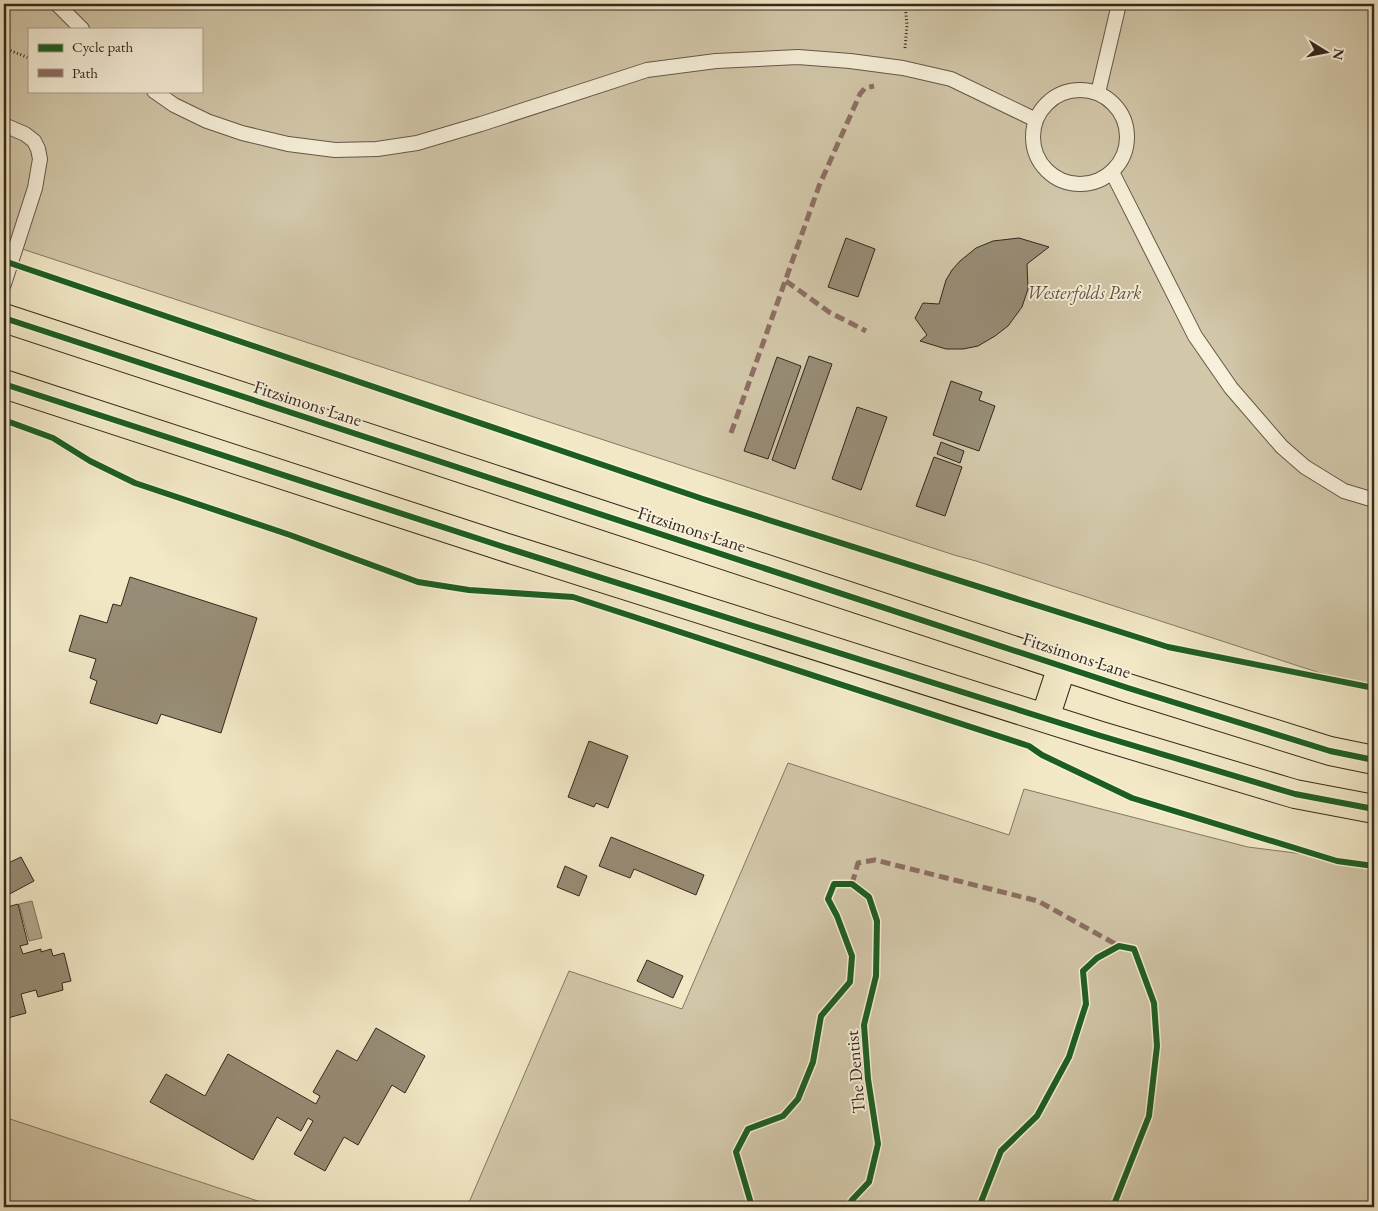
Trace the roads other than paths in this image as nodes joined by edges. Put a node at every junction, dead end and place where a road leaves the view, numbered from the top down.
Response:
1 (57, 4) edge
2 (1119, 4) edge
3 (81, 28) edge
4 (155, 92) edge
5 (1098, 93) junction
6 (1036, 120) junction
7 (4, 125) edge
8 (1112, 172) junction
9 (4, 284) edge
10 (4, 318) edge
11 (4, 384) edge
12 (1374, 500) edge
13 (1062, 666) junction
14 (1045, 718) junction
15 (1374, 760) edge
16 (1374, 809) edge

1 - 3 lane
2 - 5 lane
4 - 6 lane
5 - 6 lane
5 - 8 lane
6 - 8 lane
7 - 9 lane
8 - 12 lane
10 - 13 main road, Fitzsimons Lane
11 - 14 main road
13 - 14 main road
13 - 15 main road, Fitzsimons Lane
14 - 16 main road

